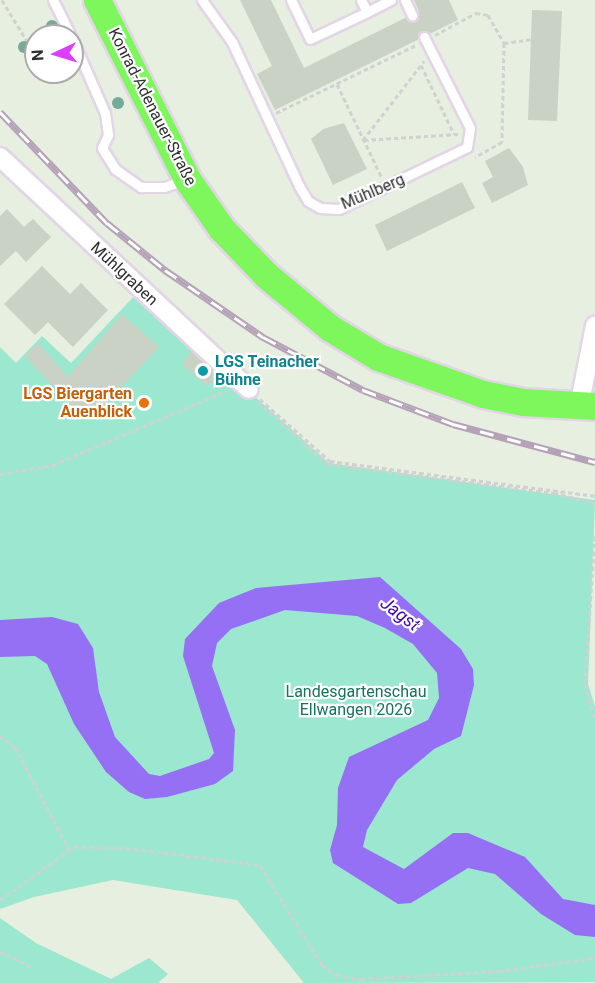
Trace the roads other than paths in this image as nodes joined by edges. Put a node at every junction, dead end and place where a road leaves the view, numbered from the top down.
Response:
1 (53, 0) edge
2 (97, 0) edge
3 (202, 0) edge
4 (291, 0) edge
5 (361, 0) edge
6 (391, 0) edge
7 (405, 0) edge
8 (367, 12) junction
9 (412, 15) dead end
10 (65, 24) edge
11 (425, 39) road end
12 (84, 66) edge
13 (0, 157) edge
14 (187, 179) junction
15 (595, 326) edge
16 (589, 377) edge
17 (246, 389) road end
18 (587, 406) edge

1 - 10 lane
2 - 14 main road, Konrad-Adenauer-Straße
3 - 11 lane, Mühlberg
4 - 8 lane
5 - 8 lane
6 - 8 lane
7 - 9 lane
12 - 14 lane
13 - 17 street, Mühlgraben
14 - 18 main road, Konrad-Adenauer-Straße
15 - 16 street
16 - 18 street

